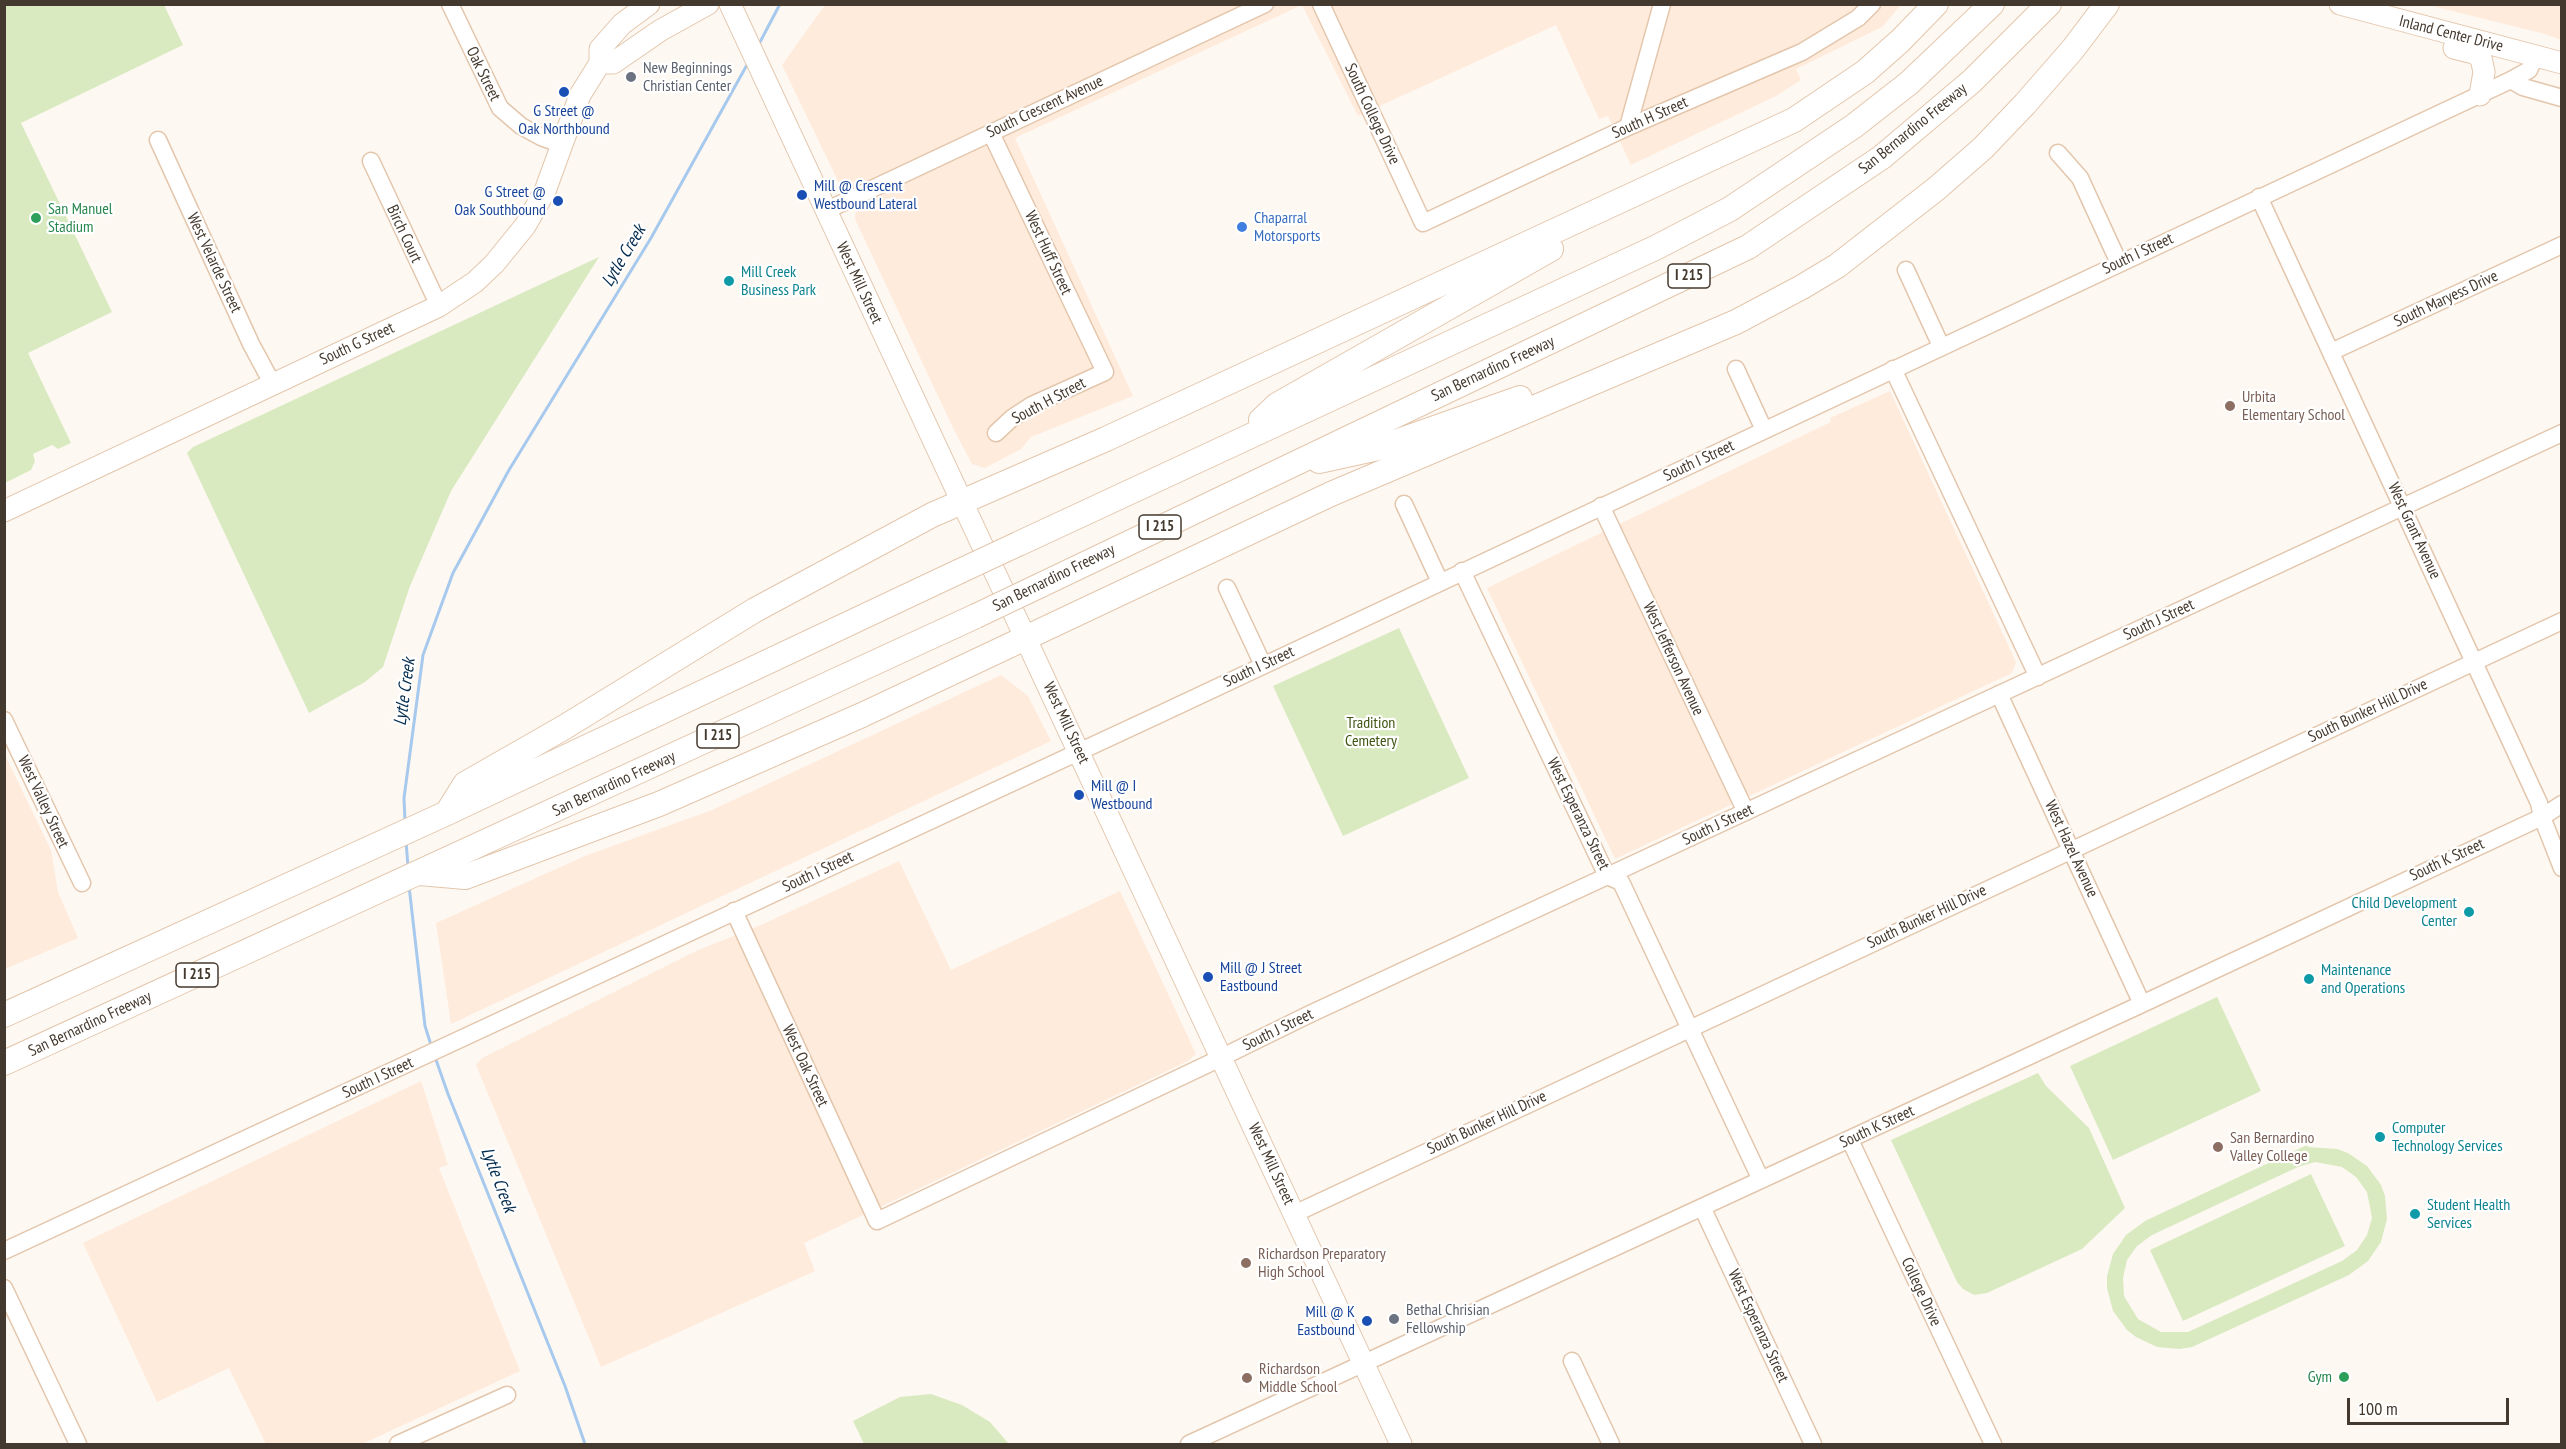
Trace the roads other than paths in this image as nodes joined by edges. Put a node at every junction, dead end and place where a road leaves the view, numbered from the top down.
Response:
1 (450, 4) edge
2 (649, 4) edge
3 (708, 4) edge
4 (730, 4) edge
5 (1265, 4) edge
6 (1321, 4) edge
7 (1662, 4) edge
8 (1872, 4) edge
9 (1936, 4) edge
10 (1992, 4) edge
11 (2049, 4) edge
12 (2107, 4) edge
13 (2340, 4) edge
14 (2434, 30) junction
15 (2535, 56) junction
16 (600, 63) junction
17 (2562, 63) edge
18 (2511, 80) junction
19 (2480, 95) junction
20 (2562, 98) edge
21 (1628, 127) junction
22 (1769, 132) junction
23 (991, 133) junction
24 (158, 140) dead end
25 (563, 144) junction
26 (2058, 153) dead end
27 (371, 161) dead end
28 (2259, 197) junction
29 (825, 211) junction
30 (1423, 223) joint
31 (1878, 235) junction
32 (2562, 245) edge
33 (2119, 263) junction
34 (1906, 270) dead end
35 (439, 306) junction
36 (1941, 346) junction
37 (2331, 352) junction
38 (1736, 369) dead end
39 (1893, 369) junction
40 (1105, 372) joint
41 (272, 383) junction
42 (1764, 430) junction
43 (996, 433) dead end
44 (2562, 433) edge
45 (1238, 440) junction
46 (1279, 470) junction
47 (962, 504) junction
48 (1404, 504) dead end
49 (1601, 507) junction
50 (2403, 508) junction
51 (4, 511) edge
52 (1462, 571) junction
53 (1440, 582) junction
54 (1227, 588) dead end
55 (2562, 621) edge
56 (1025, 639) junction
57 (2474, 662) junction
58 (1263, 665) junction
59 (2038, 676) junction
60 (1999, 694) junction
61 (4, 720) edge
62 (1079, 752) junction
63 (2562, 804) edge
64 (1746, 812) junction
65 (447, 813) junction
66 (2542, 817) junction
67 (2072, 849) junction
68 (463, 866) junction
69 (2562, 868) edge
70 (1607, 876) junction
71 (82, 883) dead end
72 (734, 911) junction
73 (2142, 1004) junction
74 (4, 1015) edge
75 (1690, 1029) junction
76 (1221, 1058) junction
77 (4, 1063) edge
78 (1850, 1140) junction
79 (1761, 1180) junction
80 (1702, 1207) junction
81 (1294, 1214) junction
82 (877, 1221) joint
83 (4, 1251) edge
84 (4, 1288) edge
85 (1572, 1361) dead end
86 (1364, 1365) junction
87 (507, 1395) dead end
88 (1218, 1438) edge
89 (78, 1444) edge
90 (398, 1444) edge
91 (1190, 1444) edge
92 (1401, 1444) edge
93 (1611, 1444) edge
94 (1814, 1444) edge
95 (1993, 1444) edge

1 - 25 street, Oak Street
2 - 16 main road, South G Street
3 - 16 main road
4 - 29 main road, West Mill Street
5 - 23 street, South Crescent Avenue
6 - 30 street, South College Drive
7 - 21 street
8 - 21 street, South H Street
9 - 22 highway
10 - 45 highway, I 215
11 - 46 highway, San Bernardino Freeway / I 215
12 - 31 highway
13 - 14 main road, Inland Center Drive
14 - 15 main road, Inland Center Drive
14 - 19 main road
15 - 17 main road, Inland Center Drive
15 - 18 street, South I Street
16 - 25 main road, South G Street
18 - 19 street, South I Street
18 - 20 street
19 - 28 street, South I Street
21 - 30 street, South H Street
22 - 45 highway
22 - 47 highway
23 - 29 street, South Crescent Avenue
23 - 40 street, West Huff Street
24 - 41 street, West Velarde Street
25 - 35 main road, South G Street
26 - 33 street
27 - 35 street, Birch Court
28 - 33 street, South I Street
28 - 37 street, West Grant Avenue
29 - 47 main road, West Mill Street
31 - 46 highway
31 - 56 highway
32 - 37 street, South Maryess Drive
33 - 36 street, South I Street
34 - 36 street
35 - 41 main road, South G Street
36 - 39 street, South I Street
37 - 50 street, West Grant Avenue
38 - 42 street
39 - 42 street, South I Street
39 - 59 street
40 - 43 street, South H Street
41 - 51 main road, South G Street
42 - 49 street, South I Street
44 - 50 street, South J Street
45 - 65 highway, I 215, bridge
46 - 68 highway, San Bernardino Freeway / I 215, bridge
47 - 56 main road, West Mill Street
47 - 65 highway
48 - 53 street
49 - 52 street, South I Street
49 - 64 street, West Jefferson Avenue
50 - 57 street, West Grant Avenue
50 - 59 street, South J Street
52 - 53 street, South I Street
52 - 70 street, West Esperanza Street
53 - 58 street, South I Street
54 - 58 street
55 - 57 street, South Bunker Hill Drive
56 - 62 main road, West Mill Street
56 - 68 highway
57 - 66 street, West Grant Avenue
57 - 67 street, South Bunker Hill Drive
58 - 62 street, South I Street
59 - 60 street, South J Street
60 - 64 street, South J Street
60 - 67 street, West Hazel Avenue
61 - 71 street, West Valley Street
62 - 72 street, South I Street
62 - 76 main road, West Mill Street
63 - 66 street, South K Street
64 - 70 street, South J Street
65 - 74 highway, I 215
66 - 69 street, West Grant Avenue
66 - 73 street, South K Street
67 - 73 street, West Hazel Avenue
67 - 75 street, South Bunker Hill Drive
68 - 77 highway, San Bernardino Freeway / I 215
70 - 75 street, West Esperanza Street
70 - 76 street, South J Street
72 - 82 street, West Oak Street
72 - 83 street, South I Street
73 - 78 street, South K Street
75 - 79 street, West Esperanza Street
75 - 81 street, South Bunker Hill Drive
76 - 81 main road, West Mill Street
76 - 82 street, South J Street
78 - 79 street, South K Street
78 - 95 street, College Drive
79 - 80 street, South K Street
80 - 86 street, South K Street
80 - 94 street, West Esperanza Street
81 - 86 main road, West Mill Street
84 - 89 street
85 - 93 street
86 - 88 street, South K Street
86 - 92 main road, West Mill Street
87 - 90 street
88 - 91 street, South K Street

